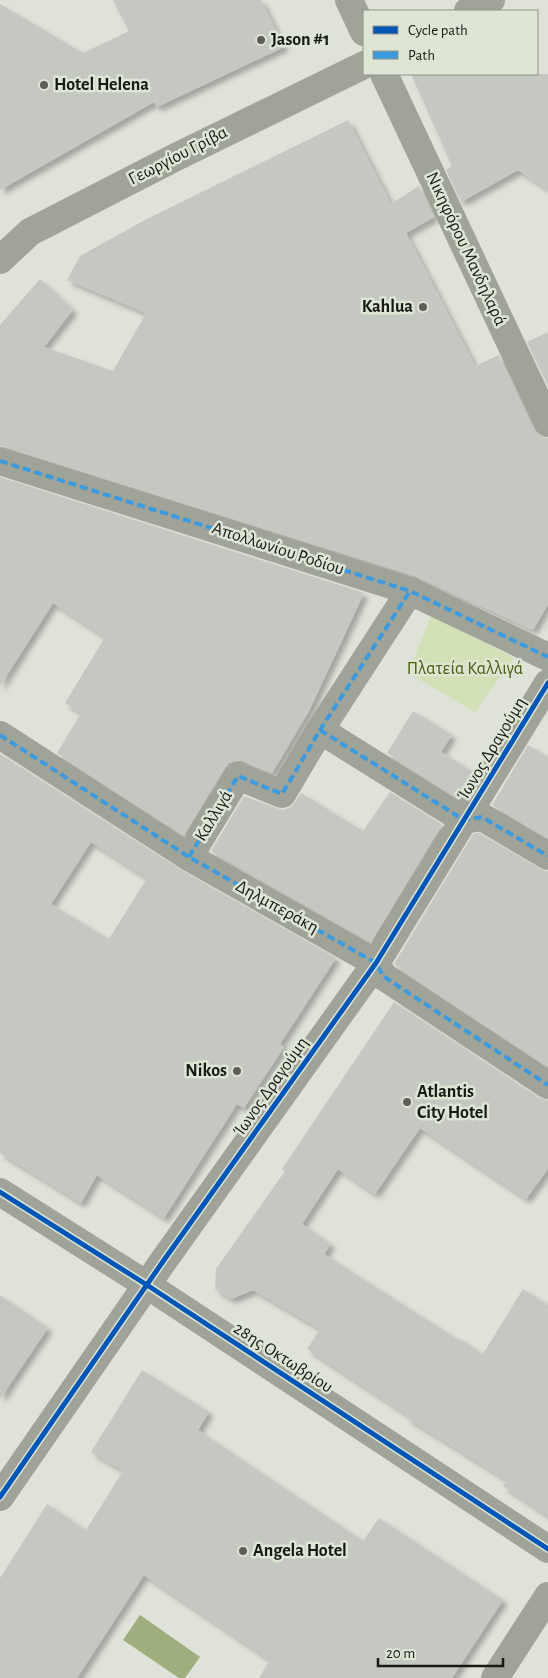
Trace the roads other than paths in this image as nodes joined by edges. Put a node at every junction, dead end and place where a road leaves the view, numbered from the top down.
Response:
1 (349, 0) edge
2 (491, 0) edge
3 (470, 10) edge
4 (363, 30) edge
5 (363, 65) edge
6 (384, 75) edge
7 (0, 260) edge
8 (548, 424) edge
9 (0, 461) edge
10 (410, 591) junction
11 (548, 657) edge
12 (548, 683) edge
13 (320, 730) junction
14 (0, 735) edge
15 (464, 820) junction
16 (548, 856) edge
17 (188, 857) junction
18 (376, 963) junction
19 (548, 1085) edge
20 (0, 1192) edge
21 (147, 1285) junction
22 (0, 1497) edge
23 (548, 1549) edge
24 (548, 1596) edge
25 (495, 1678) edge

1 - 4 street
2 - 3 street
5 - 7 street, Γεωργίου Γρίβα
6 - 8 street, Νικηφόρου Μανδηλαρά
9 - 10 street, Απολλωνίου Ροδίου
10 - 11 street, Απολλωνίου Ροδίου
10 - 13 street, Καλλιγά
12 - 15 street, Ίωνος Δραγούμη
13 - 15 street
13 - 17 street, Καλλιγά
14 - 17 street, Δηλμπεράκη
15 - 16 street
15 - 18 street, Ίωνος Δραγούμη
17 - 18 street, Δηλμπεράκη
18 - 19 street, Δηλμπεράκη
18 - 21 street, Ίωνος Δραγούμη
20 - 21 street, 28ης Οκτωβρίου
21 - 22 street, Ίωνος Δραγούμη
21 - 23 street, 28ης Οκτωβρίου
24 - 25 street

